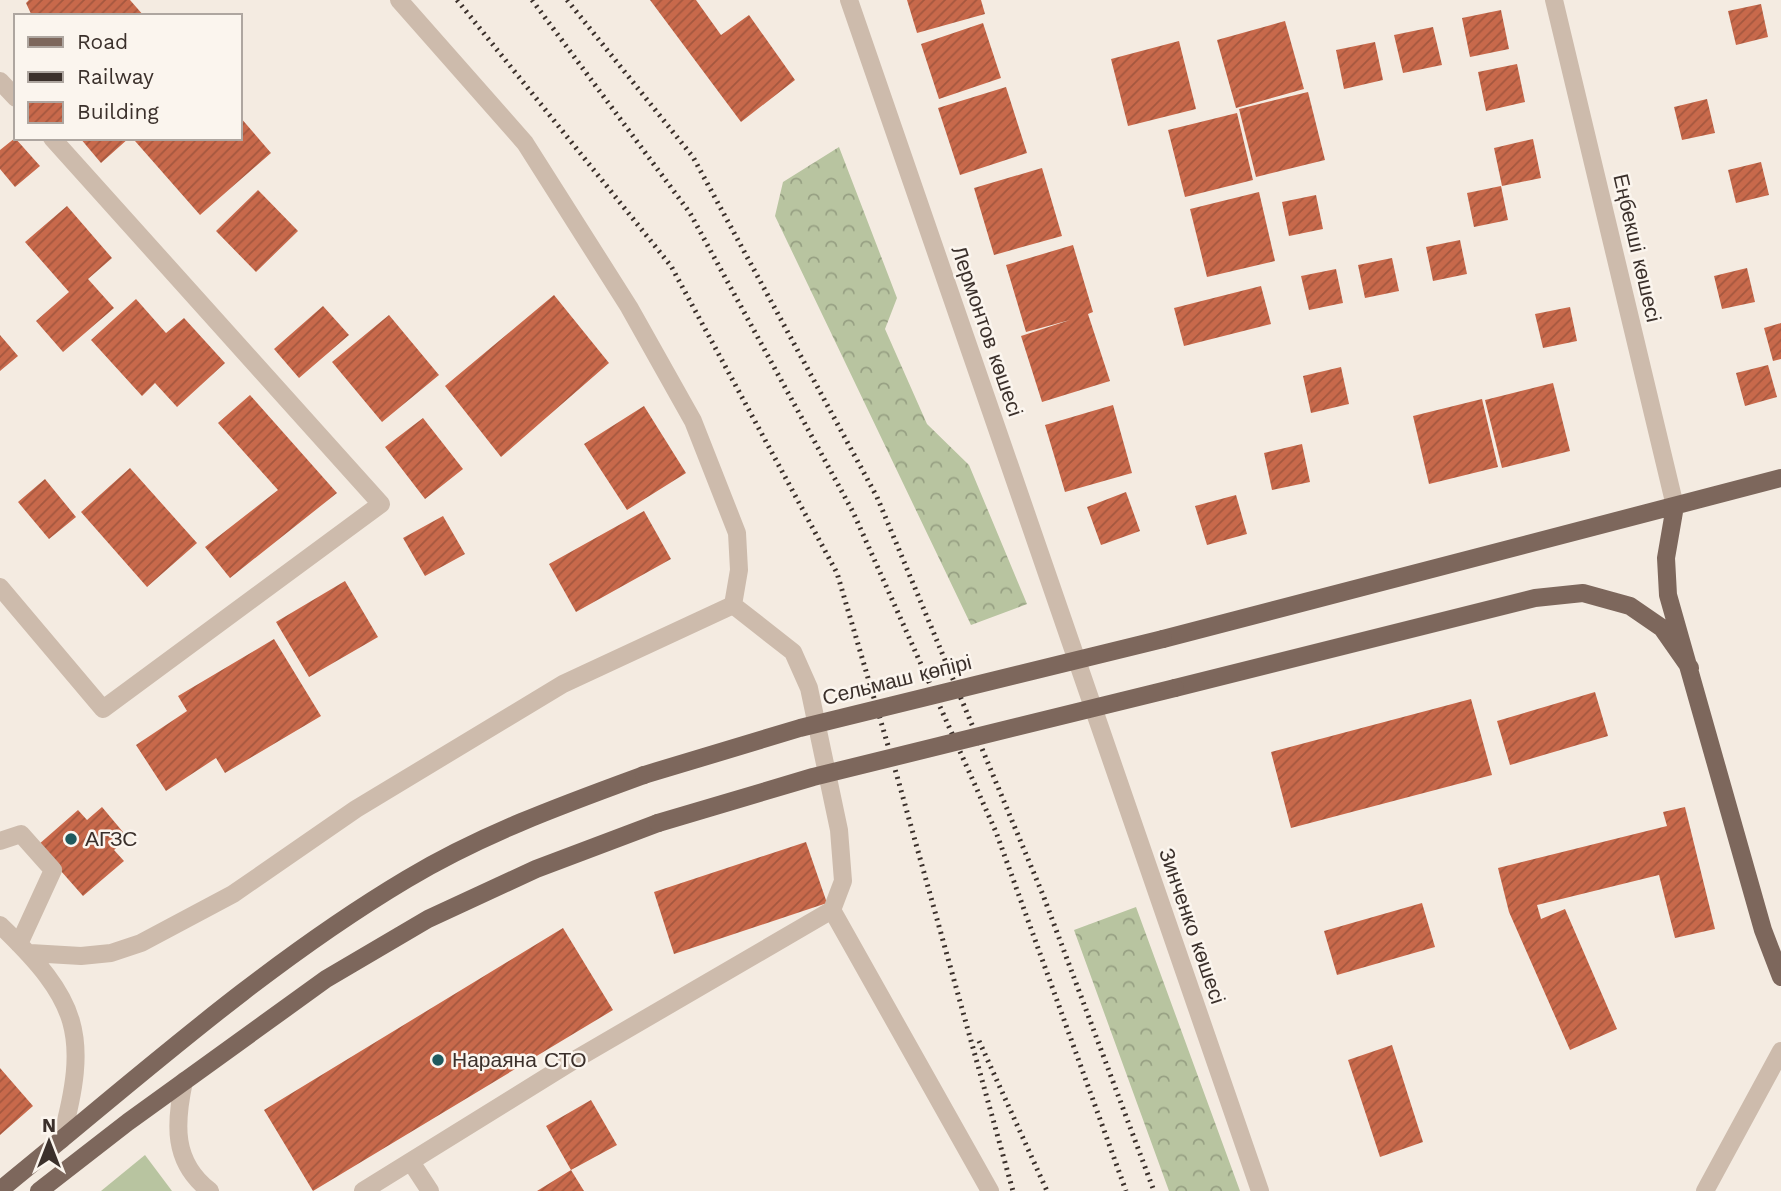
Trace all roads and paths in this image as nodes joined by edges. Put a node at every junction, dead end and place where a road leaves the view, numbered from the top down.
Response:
1 (399, 0) edge
2 (849, 0) edge
3 (1554, 0) edge
4 (0, 81) edge
5 (14, 96) edge
6 (54, 140) edge
7 (1781, 478) edge
8 (1675, 506) junction
9 (0, 587) edge
10 (733, 605) junction
11 (1690, 668) junction
12 (1081, 676) joint
13 (0, 841) edge
14 (832, 910) junction
15 (0, 925) edge
16 (25, 948) junction
17 (1781, 977) edge
18 (1781, 1051) edge
19 (184, 1081) junction
20 (61, 1140) junction
21 (411, 1162) junction
22 (0, 1190) edge
23 (39, 1191) edge
24 (210, 1191) edge
25 (363, 1191) edge
26 (430, 1191) edge
27 (990, 1191) edge
28 (1261, 1191) edge
29 (1705, 1191) edge

1 - 10 street
2 - 12 street, Лермонтов көшесі
3 - 8 street, Еңбекші көшесі
4 - 5 street
6 - 9 street
7 - 8 main road, Сельмаш көпірі
8 - 11 main road
8 - 20 main road, Сельмаш көпірі, bridge
10 - 14 street
10 - 16 street
11 - 17 main road
11 - 19 main road, bridge
12 - 28 street, Зинченко көшесі
13 - 16 street
14 - 21 street
14 - 27 street
15 - 16 street
16 - 20 street
18 - 29 street
19 - 23 main road
19 - 24 street
20 - 22 main road, Сельмаш көпірі
21 - 25 street
21 - 26 street

